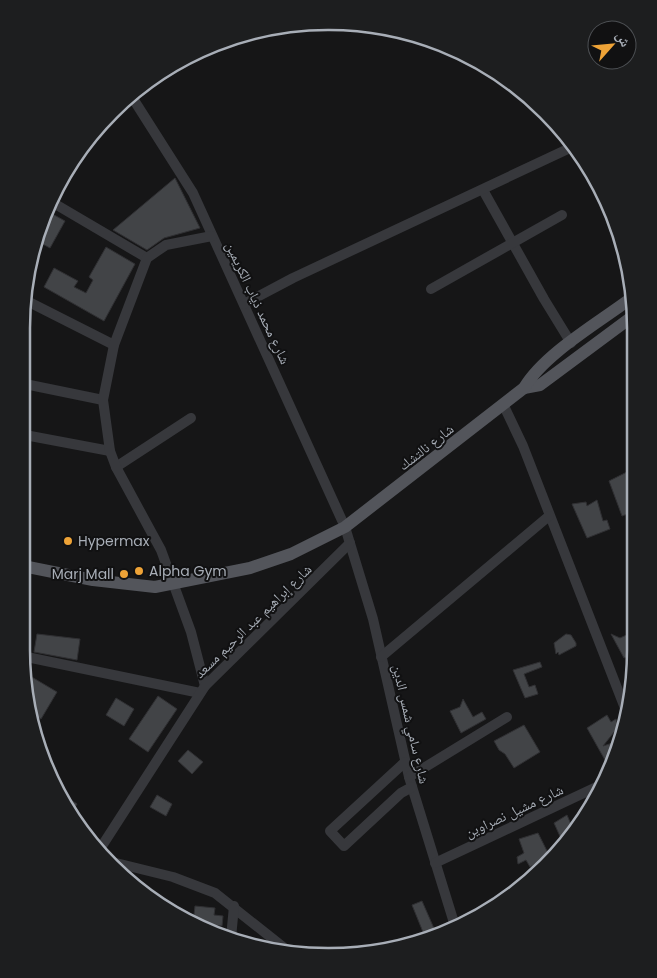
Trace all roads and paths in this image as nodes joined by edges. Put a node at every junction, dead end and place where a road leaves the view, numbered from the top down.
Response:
1 (135, 102) edge
2 (567, 150) edge
3 (483, 190) junction
4 (57, 205) edge
5 (562, 215) dead end
6 (212, 236) junction
7 (512, 243) junction
8 (147, 258) junction
9 (431, 289) dead end
10 (625, 302) edge
11 (32, 303) edge
12 (244, 304) junction
13 (627, 321) edge
14 (571, 343) junction
15 (114, 345) junction
16 (30, 385) edge
17 (524, 388) junction
18 (104, 400) junction
19 (503, 404) junction
20 (191, 418) dead end
21 (30, 436) edge
22 (110, 451) junction
23 (116, 467) junction
24 (548, 516) junction
25 (346, 527) junction
26 (350, 544) junction
27 (30, 567) edge
28 (173, 585) junction
29 (382, 657) junction
30 (30, 658) edge
31 (203, 689) junction
32 (622, 701) edge
33 (507, 717) dead end
34 (406, 762) junction
35 (410, 782) junction
36 (592, 790) edge
37 (103, 845) edge
38 (435, 863) junction
39 (121, 864) edge
40 (234, 906) junction
41 (453, 920) edge
42 (232, 931) edge
43 (279, 943) edge

1 - 6 street, شارع محمد ذياب الكريمين
2 - 3 street
3 - 7 street
3 - 12 street
4 - 8 street
5 - 7 street
6 - 8 street
6 - 12 street, شارع محمد ذياب الكريمين
7 - 9 street
7 - 14 street
8 - 15 street
10 - 14 main road, شارع نالتشك
11 - 15 street
12 - 25 street, شارع محمد ذياب الكريمين
13 - 17 main road, شارع نالتشك
14 - 17 main road, شارع نالتشك
15 - 18 street
16 - 18 street
17 - 19 main road, شارع نالتشك
18 - 22 street
19 - 24 street
19 - 25 main road, شارع نالتشك
20 - 23 street
21 - 22 street
22 - 23 street
23 - 28 street
24 - 29 street
24 - 32 street
25 - 26 street, شارع سامي شمس الدين
25 - 28 main road, شارع نالتشك
26 - 29 street, شارع سامي شمس الدين
26 - 31 street, شارع إبراهيم عبد الرحيم مسعد
27 - 28 main road, شارع نالتشك
28 - 31 street
29 - 34 street, شارع سامي شمس الدين
30 - 31 street
31 - 37 street, شارع إبراهيم عبد الرحيم مسعد
33 - 35 street
34 - 35 street, شارع سامي شمس الدين
34 - 35 street
35 - 38 street, شارع سامي شمس الدين
36 - 38 street, شارع مشيل نصراوين
38 - 41 street, شارع سامي شمس الدين
39 - 40 street
40 - 42 street
40 - 43 street

